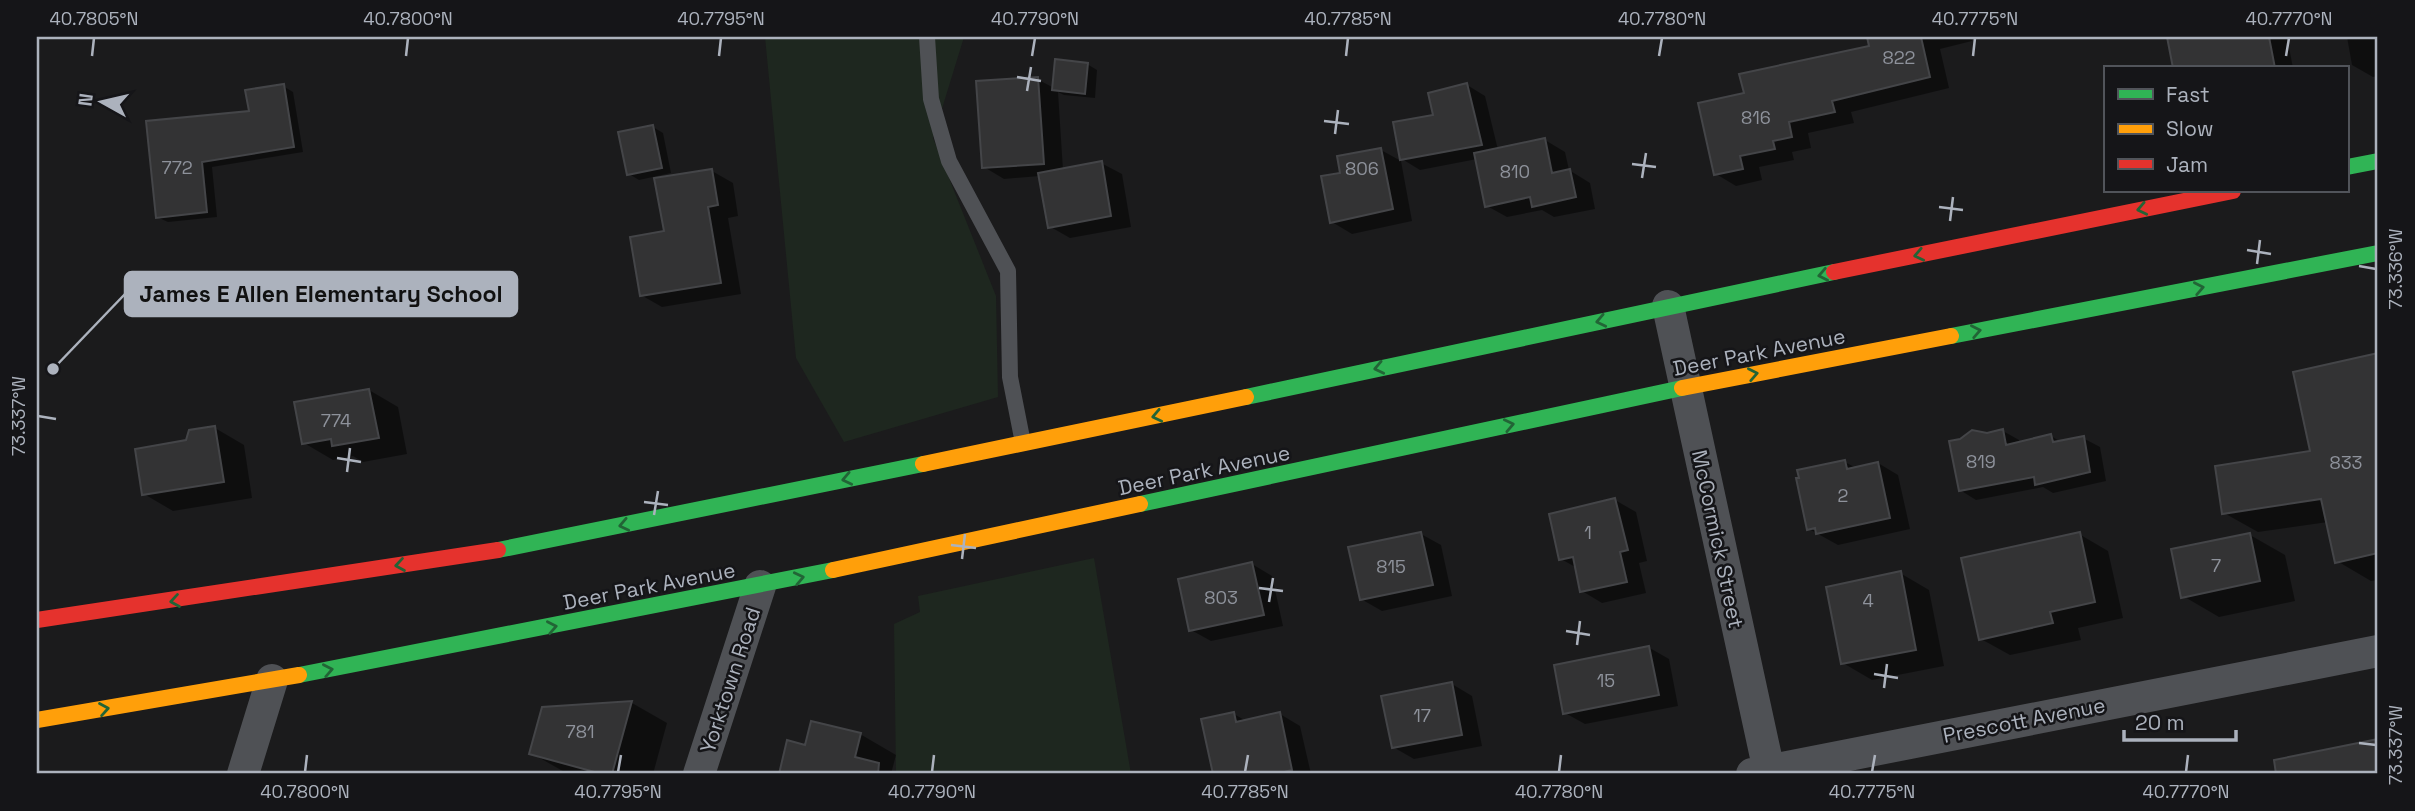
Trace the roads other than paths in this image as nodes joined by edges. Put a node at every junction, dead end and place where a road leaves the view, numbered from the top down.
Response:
1 (927, 37) edge
2 (2378, 161) edge
3 (2348, 167) edge
4 (2228, 192) edge
5 (2378, 253) edge
6 (1668, 306) junction
7 (1686, 387) junction
8 (1023, 443) junction
9 (760, 586) junction
10 (37, 620) edge
11 (2378, 651) edge
12 (272, 680) junction
13 (37, 720) edge
14 (1760, 772) edge
15 (243, 774) edge
16 (699, 774) edge

1 - 8 lane
2 - 3 main road
4 -> 6 main road
7 -> 5 main road, Deer Park Avenue
6 - 7 street, McCormick Street
6 -> 8 main road
9 -> 7 main road, Deer Park Avenue
7 - 14 street, McCormick Street
8 -> 10 main road
12 -> 9 main road, Deer Park Avenue
9 - 16 street, Yorktown Road
11 - 14 street, Prescott Avenue
13 -> 12 main road, Deer Park Avenue
12 - 15 street

